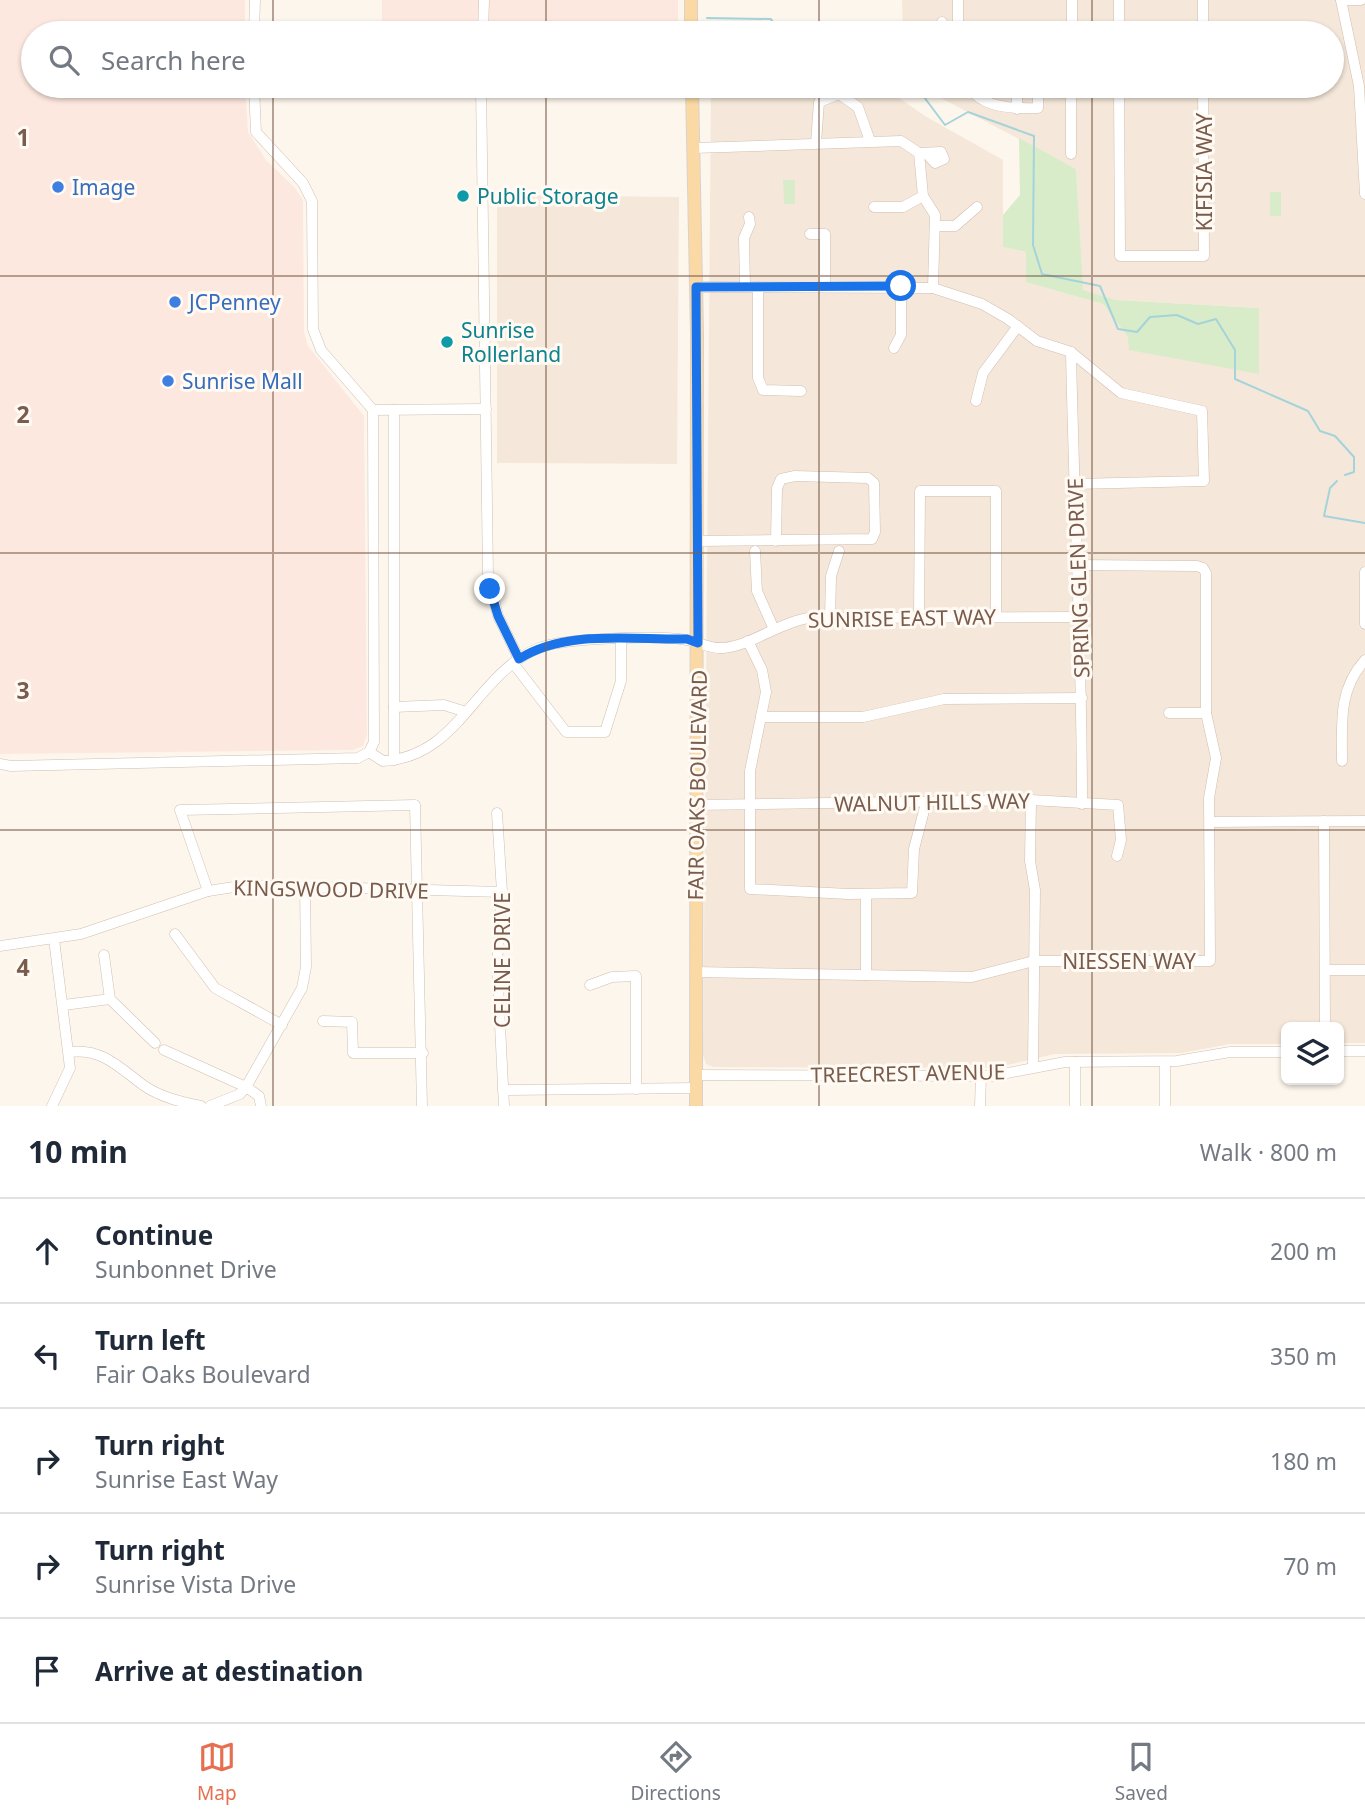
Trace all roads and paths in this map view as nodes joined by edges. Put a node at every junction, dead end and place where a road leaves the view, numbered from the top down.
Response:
1 (255, 0) edge
2 (484, 0) edge
3 (691, 0) edge
4 (958, 0) edge
5 (1072, 0) edge
6 (1119, 0) edge
7 (1203, 0) edge
8 (1341, 0) edge
9 (1361, 0) edge
10 (254, 21) edge
11 (483, 21) edge
12 (691, 21) edge
13 (958, 21) edge
14 (1072, 21) edge
15 (1119, 21) edge
16 (1203, 21) edge
17 (255, 98) edge
18 (481, 98) edge
19 (692, 98) edge
20 (830, 98) edge
21 (845, 98) edge
22 (981, 98) edge
23 (1017, 98) edge
24 (1038, 98) edge
25 (1071, 98) edge
26 (1119, 98) edge
27 (1203, 98) edge
28 (1017, 109) junction
29 (870, 141) junction
30 (816, 143) junction
31 (694, 148) junction
32 (1071, 154) dead end
33 (1365, 194) edge
34 (923, 196) junction
35 (874, 207) dead end
36 (977, 207) dead end
37 (749, 217) dead end
38 (935, 226) junction
39 (810, 234) dead end
40 (745, 286) junction
41 (825, 286) junction
42 (901, 286) junction
43 (696, 287) junction
44 (758, 287) junction
45 (933, 288) junction
46 (1017, 326) junction
47 (894, 348) dead end
48 (1071, 352) junction
49 (801, 391) dead end
50 (976, 401) dead end
51 (486, 409) junction
52 (373, 410) junction
53 (394, 410) junction
54 (1074, 484) junction
55 (697, 541) junction
56 (776, 541) junction
57 (755, 551) dead end
58 (839, 551) dead end
59 (1077, 565) junction
60 (1365, 572) edge
61 (996, 616) junction
62 (830, 617) junction
63 (919, 617) junction
64 (1077, 617) junction
65 (1365, 624) edge
66 (773, 628) junction
67 (621, 640) junction
68 (748, 641) junction
69 (698, 643) junction
70 (1365, 660) edge
71 (516, 661) junction
72 (1082, 698) junction
73 (394, 707) junction
74 (466, 712) junction
75 (1169, 713) dead end
76 (1206, 713) junction
77 (761, 717) junction
78 (369, 752) junction
79 (394, 760) junction
80 (1342, 761) dead end
81 (0, 764) edge
82 (1031, 800) junction
83 (926, 803) junction
84 (1082, 804) junction
85 (695, 805) junction
86 (751, 805) junction
87 (497, 813) dead end
88 (1324, 821) junction
89 (1365, 821) edge
90 (1210, 822) junction
91 (1117, 856) dead end
92 (305, 886) junction
93 (208, 891) junction
94 (417, 891) junction
95 (502, 892) junction
96 (866, 895) junction
97 (174, 934) dead end
98 (54, 939) junction
99 (0, 946) edge
100 (104, 955) dead end
101 (1034, 961) junction
102 (1325, 970) junction
103 (1365, 970) edge
104 (696, 972) junction
105 (866, 975) junction
106 (590, 985) dead end
107 (110, 999) junction
108 (64, 1005) junction
109 (323, 1021) dead end
110 (1325, 1022) edge
111 (282, 1026) junction
112 (155, 1043) dead end
113 (164, 1050) dead end
114 (1344, 1051) edge
115 (1365, 1051) edge
116 (69, 1052) junction
117 (1281, 1052) edge
118 (423, 1053) junction
119 (1075, 1062) junction
120 (1165, 1062) junction
121 (1033, 1066) junction
122 (981, 1076) junction
123 (696, 1081) junction
124 (246, 1087) junction
125 (503, 1090) junction
126 (636, 1090) junction
127 (52, 1106) edge
128 (201, 1106) edge
129 (210, 1106) edge
130 (261, 1106) edge
131 (422, 1106) edge
132 (504, 1106) edge
133 (696, 1106) edge
134 (980, 1106) edge
135 (1074, 1106) edge
136 (1165, 1106) edge

1 - 10 street
2 - 11 street
3 - 12 main road
4 - 13 street
5 - 14 street
6 - 15 street
7 - 16 street
8 - 9 street
8 - 33 street
17 - 52 street
18 - 51 street
19 - 31 main road, FAIR OAKS BOULEVARD
20 - 30 street
21 - 29 street
22 - 28 street
23 - 28 street
24 - 28 street
25 - 32 street
26 - 27 street, KIFISIA WAY
29 - 30 street
29 - 34 street
30 - 31 street
31 - 43 main road, FAIR OAKS BOULEVARD
34 - 35 street
34 - 38 street
36 - 38 street
37 - 40 street
38 - 45 street
39 - 41 street
40 - 43 street
40 - 44 street
41 - 42 street
41 - 44 street
42 - 45 street
42 - 47 street
43 - 55 main road, FAIR OAKS BOULEVARD
44 - 49 street
45 - 46 street
46 - 48 street
46 - 50 street
48 - 54 street, SPRING GLEN DRIVE
48 - 54 street
51 - 53 street
51 - 71 street
52 - 53 street
52 - 78 street
53 - 73 street
54 - 59 street, SPRING GLEN DRIVE
55 - 56 street
55 - 69 main road, FAIR OAKS BOULEVARD
56 - 56 street
57 - 66 street
58 - 62 street
59 - 64 street, SPRING GLEN DRIVE
59 - 76 street, NIESSEN WAY
60 - 65 street
61 - 63 street, SUNRISE EAST WAY
61 - 63 street
61 - 64 street, SUNRISE EAST WAY
62 - 63 street, SUNRISE EAST WAY
62 - 66 street, SUNRISE EAST WAY
64 - 72 street, SPRING GLEN DRIVE
66 - 68 street, SUNRISE EAST WAY
67 - 69 street, SUNRISE EAST WAY
67 - 71 street, SUNRISE EAST WAY
67 - 71 street
68 - 69 street, SUNRISE EAST WAY
68 - 77 street
69 - 85 main road, FAIR OAKS BOULEVARD
70 - 80 street
71 - 74 street, SUNRISE EAST WAY
72 - 77 street
72 - 84 street, SPRING GLEN DRIVE
73 - 74 street
73 - 79 street
74 - 79 street, SUNRISE EAST WAY
75 - 76 street
76 - 90 street, NIESSEN WAY
77 - 86 street
78 - 79 street
78 - 81 street
82 - 83 street, WALNUT HILLS WAY
82 - 84 street, WALNUT HILLS WAY
82 - 101 street
83 - 86 street, WALNUT HILLS WAY
83 - 96 street
84 - 91 street, WALNUT HILLS WAY
85 - 86 street, WALNUT HILLS WAY
85 - 104 main road, FAIR OAKS BOULEVARD
86 - 96 street
87 - 95 street, CELINE DRIVE
88 - 89 street
88 - 90 street
88 - 102 street
90 - 101 street, NIESSEN WAY
92 - 93 street, KINGSWOOD DRIVE
92 - 94 street, KINGSWOOD DRIVE
92 - 111 street
93 - 94 street
93 - 98 street, KINGSWOOD DRIVE
94 - 95 street, KINGSWOOD DRIVE
94 - 118 street
95 - 125 street, CELINE DRIVE
96 - 105 street
97 - 111 street
98 - 99 street, KINGSWOOD DRIVE
98 - 108 street
100 - 107 street
101 - 105 street, NIESSEN WAY
101 - 121 street
102 - 103 street
102 - 110 street
104 - 105 street, NIESSEN WAY
104 - 123 main road, FAIR OAKS BOULEVARD
106 - 126 street
107 - 108 street
107 - 112 street
108 - 116 street
109 - 118 street
111 - 124 street
113 - 124 street
114 - 115 street
116 - 127 street
116 - 128 street
117 - 120 street, TREECREST AVENUE
118 - 131 street
119 - 120 street, TREECREST AVENUE
119 - 121 street, TREECREST AVENUE
119 - 135 street
120 - 136 street
121 - 122 street, TREECREST AVENUE
122 - 123 street, TREECREST AVENUE
122 - 134 street
123 - 126 street, TREECREST AVENUE
123 - 133 main road, FAIR OAKS BOULEVARD
124 - 129 street
124 - 130 street
125 - 126 street, TREECREST AVENUE
125 - 132 street, CELINE DRIVE

